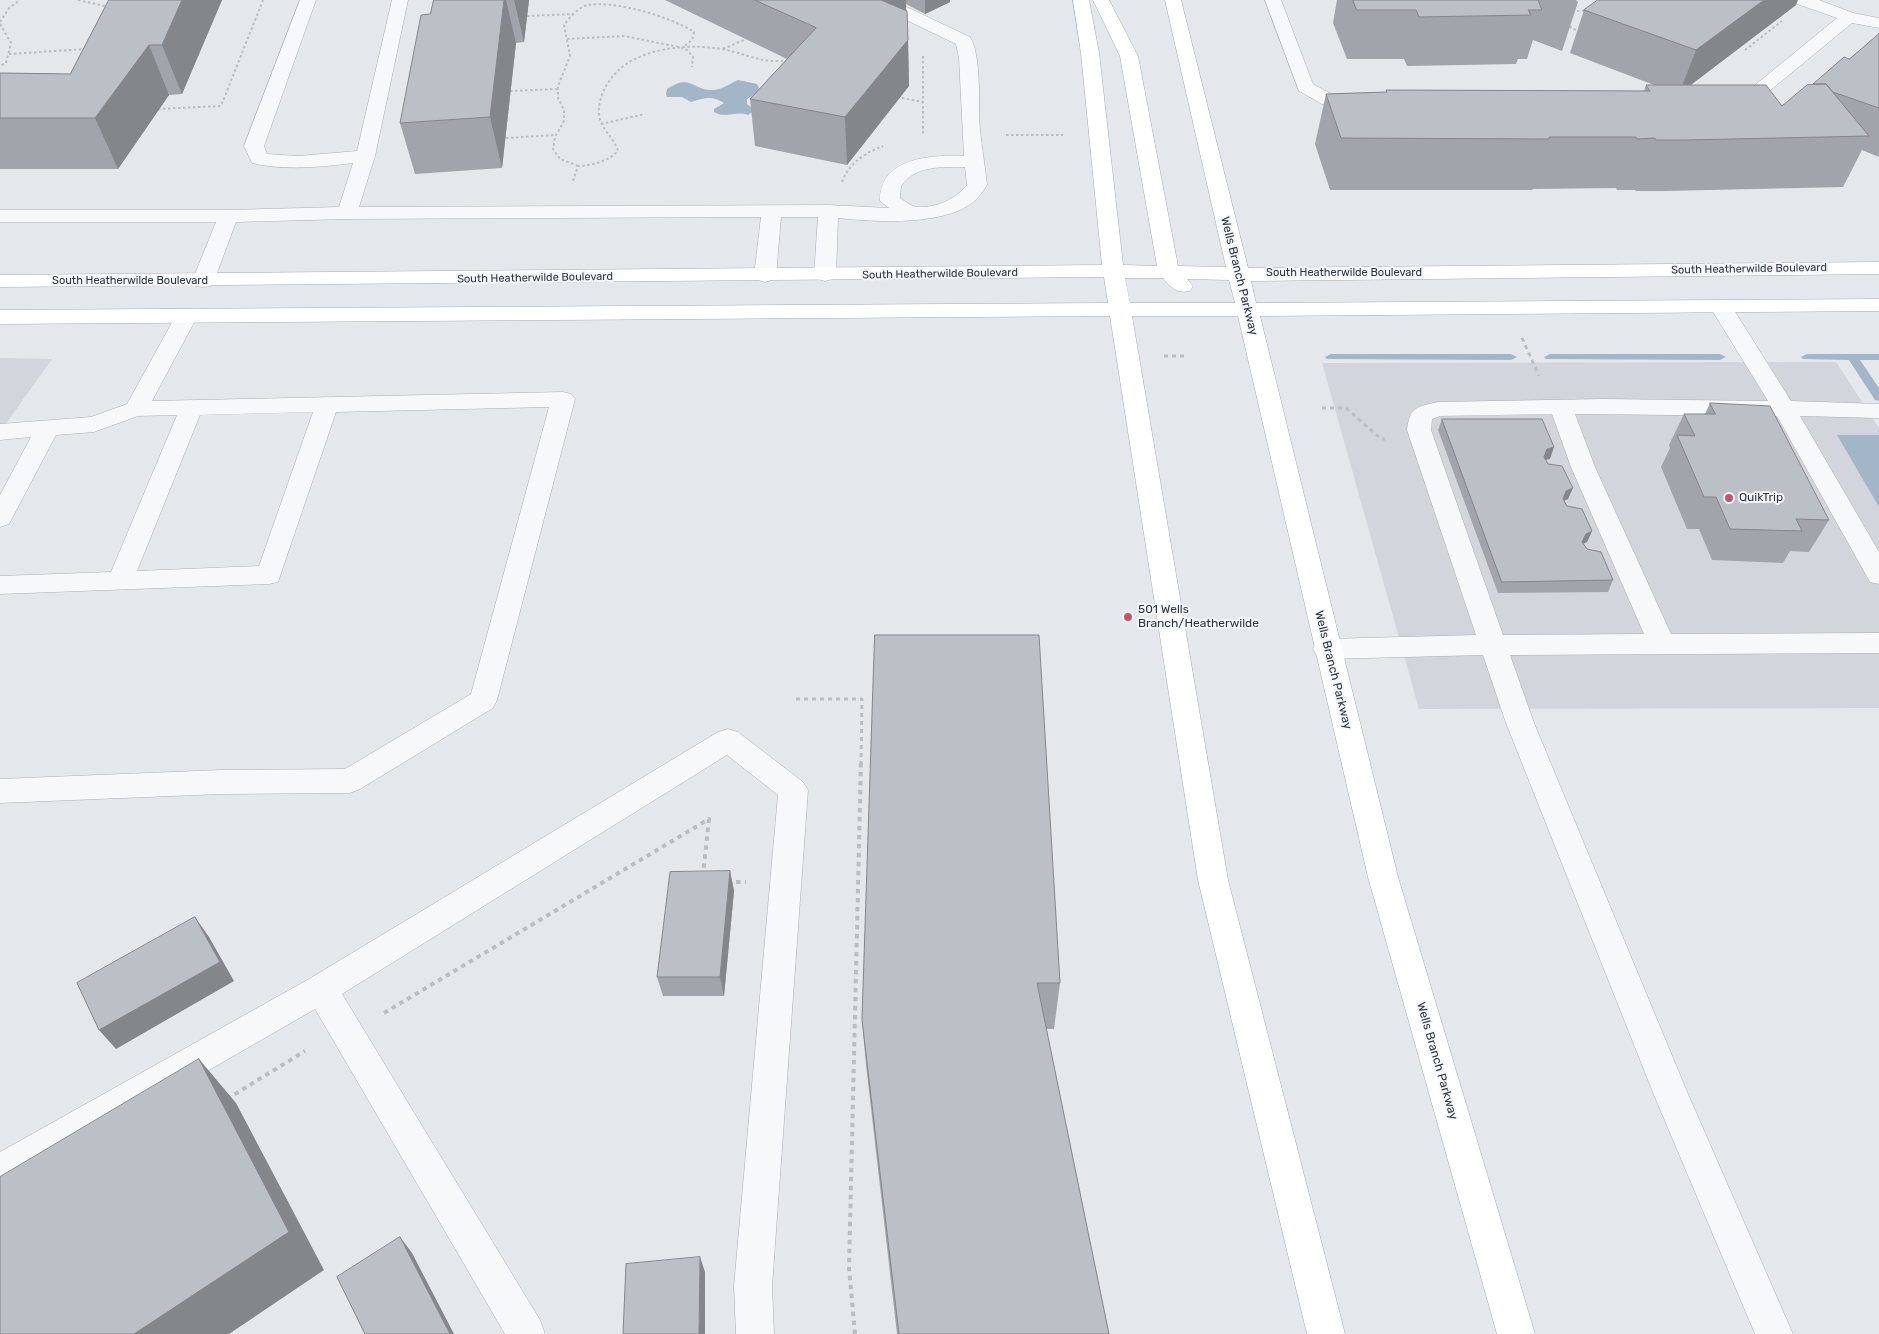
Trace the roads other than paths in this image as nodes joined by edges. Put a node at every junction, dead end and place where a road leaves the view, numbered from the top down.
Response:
1 (308, 0) edge
2 (400, 0) edge
3 (879, 0) edge
4 (1080, 0) edge
5 (1101, 0) edge
6 (1173, 0) edge
7 (1273, 0) edge
8 (1803, 0) edge
9 (1849, 17) junction
10 (1879, 23) edge
11 (1375, 105) edge
12 (1716, 105) edge
13 (364, 156) junction
14 (974, 162) junction
15 (828, 211) junction
16 (772, 212) junction
17 (348, 213) junction
18 (912, 213) junction
19 (0, 216) edge
20 (228, 216) junction
21 (1879, 268) edge
22 (1113, 271) junction
23 (1169, 272) junction
24 (1237, 274) junction
25 (764, 276) junction
26 (825, 276) junction
27 (0, 281) edge
28 (203, 281) junction
29 (1879, 305) edge
30 (1721, 307) junction
31 (1247, 308) junction
32 (1122, 309) junction
33 (0, 317) edge
34 (186, 317) junction
35 (327, 404) junction
36 (192, 407) junction
37 (1560, 407) junction
38 (1784, 408) junction
39 (136, 409) junction
40 (1879, 411) edge
41 (48, 428) junction
42 (0, 432) edge
43 (1572, 509) edge
44 (1602, 509) junction
45 (0, 518) edge
46 (1879, 575) edge
47 (120, 580) junction
48 (0, 585) edge
49 (1879, 643) edge
50 (1662, 644) junction
51 (1493, 645) junction
52 (1327, 649) junction
53 (0, 791) edge
54 (321, 989) junction
55 (0, 1171) edge
56 (526, 1334) edge
57 (755, 1334) edge
58 (1326, 1334) edge
59 (1516, 1334) edge
60 (1774, 1334) edge

1 - 13 lane
2 - 13 lane
3 - 14 lane
4 - 22 main road
5 - 23 main road
6 - 24 main road, Wells Branch Parkway
7 - 11 lane
8 - 9 lane
9 - 10 lane
9 - 12 lane
13 - 17 lane
14 - 18 lane
14 - 18 lane
15 - 16 lane
15 - 18 lane
15 - 26 lane
16 - 17 lane
16 - 25 lane
17 - 20 lane
19 - 20 lane
20 - 28 lane
21 - 24 main road, South Heatherwilde Boulevard
22 - 23 main road, South Heatherwilde Boulevard
22 - 26 main road, South Heatherwilde Boulevard
22 - 32 main road
23 - 24 main road, South Heatherwilde Boulevard
23 - 31 main road
24 - 31 main road, Wells Branch Parkway
25 - 26 main road, South Heatherwilde Boulevard
25 - 28 main road, South Heatherwilde Boulevard
27 - 28 main road, South Heatherwilde Boulevard
28 - 34 main road
29 - 30 main road
30 - 31 main road
30 - 38 lane
31 - 32 main road
31 - 52 main road, Wells Branch Parkway
32 - 34 main road
32 - 58 main road
33 - 34 main road
34 - 39 lane
35 - 36 lane
35 - 47 lane
35 - 53 lane
36 - 39 lane
36 - 47 lane
37 - 38 lane
37 - 44 lane
37 - 51 lane
38 - 40 lane
38 - 46 lane
39 - 41 lane
41 - 42 lane
41 - 45 lane
43 - 44 lane
44 - 50 lane
47 - 48 lane
49 - 50 lane
50 - 51 lane
51 - 52 lane
51 - 60 lane
52 - 59 main road, Wells Branch Parkway
54 - 55 lane
54 - 56 lane
54 - 57 lane

